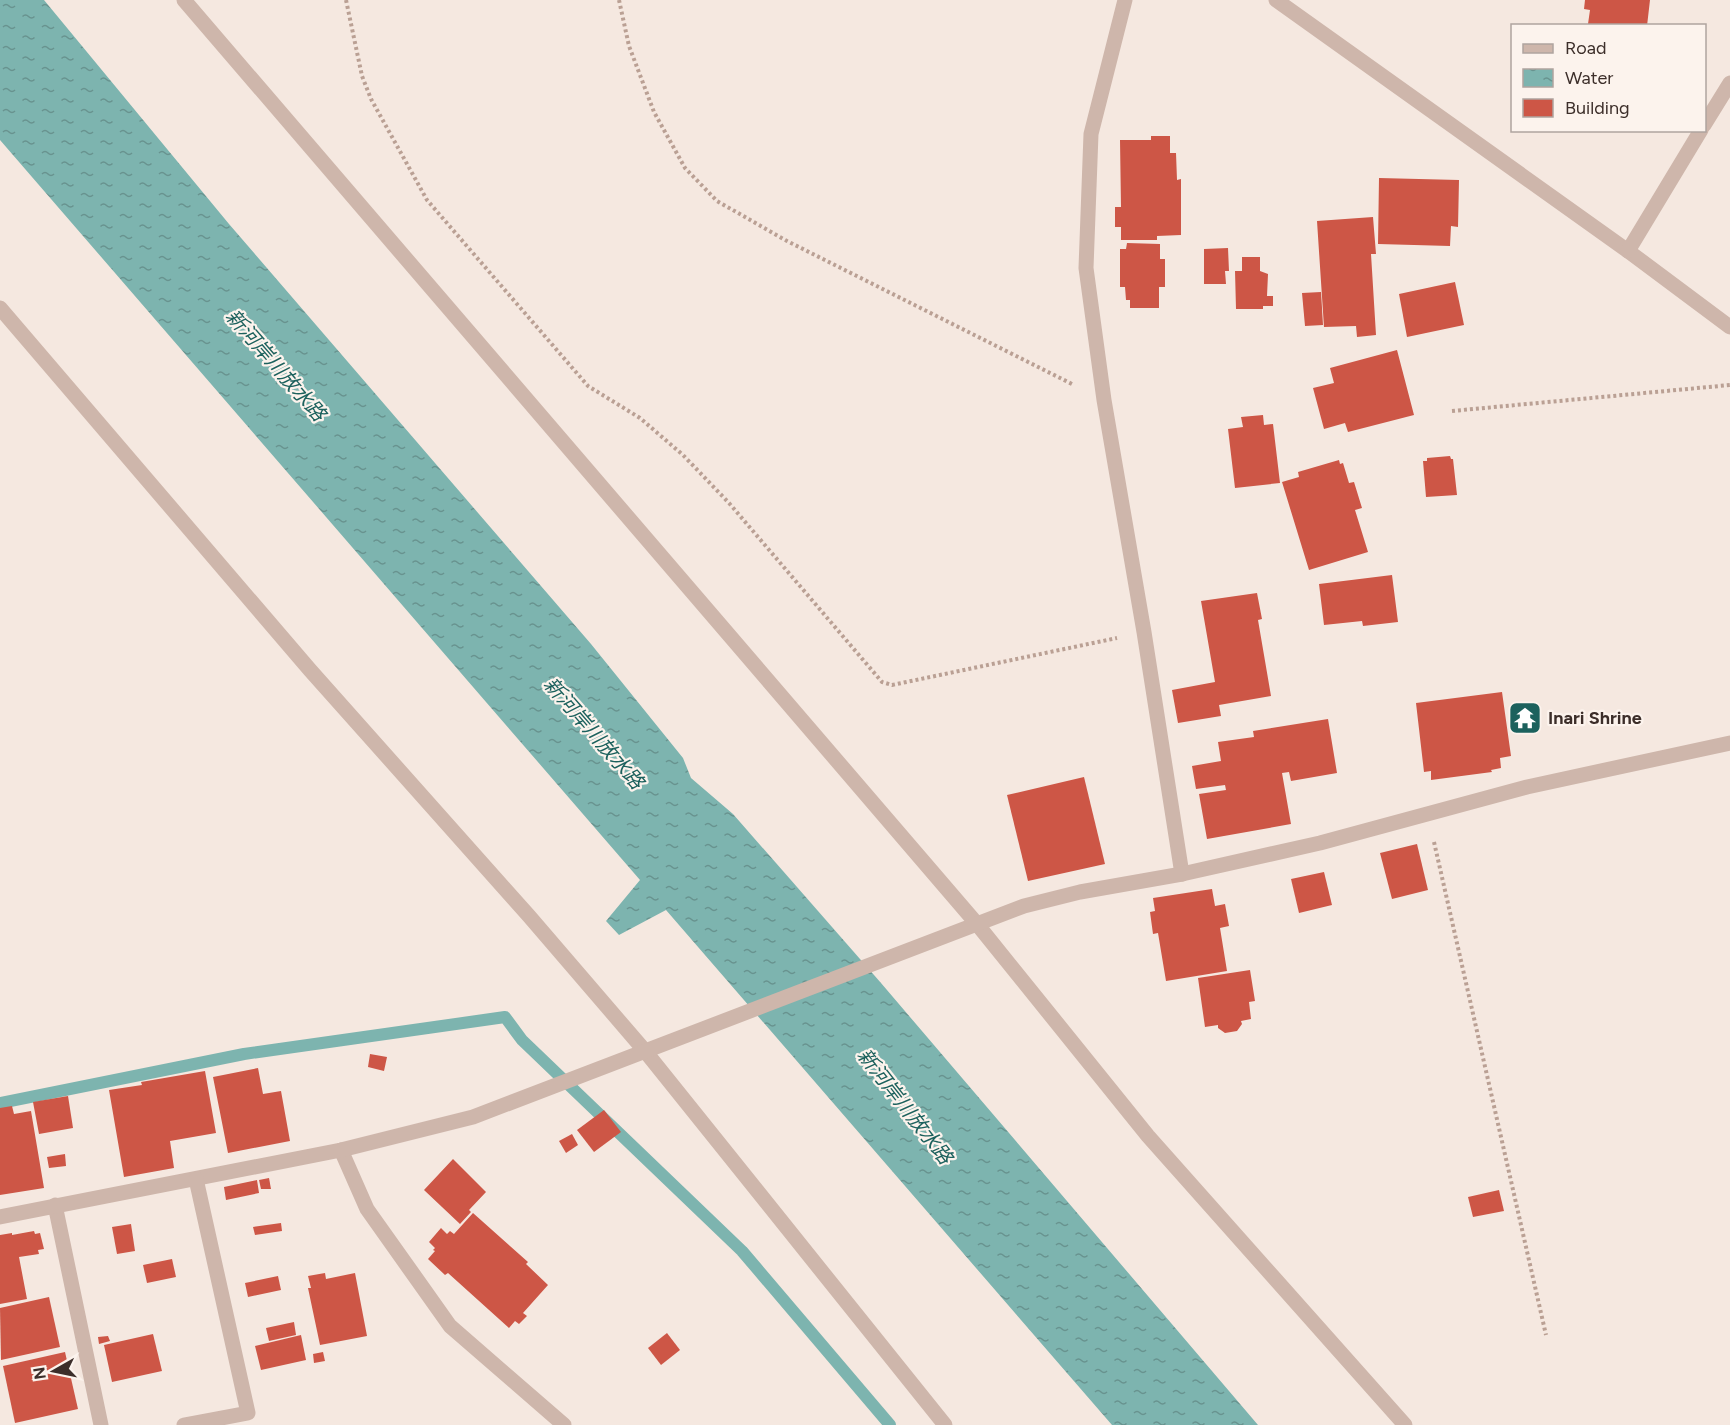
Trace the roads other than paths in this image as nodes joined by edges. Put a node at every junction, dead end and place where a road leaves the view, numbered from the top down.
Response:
1 (184, 0) edge
2 (1125, 0) edge
3 (1276, 0) edge
4 (1730, 83) edge
5 (1706, 122) edge
6 (1700, 132) edge
7 (1628, 251) junction
8 (0, 308) edge
9 (1730, 327) edge
10 (1730, 742) edge
11 (1182, 874) junction
12 (977, 924) junction
13 (645, 1051) junction
14 (341, 1150) junction
15 (196, 1179) junction
16 (55, 1206) junction
17 (0, 1217) edge
18 (101, 1425) edge
19 (184, 1425) edge
20 (564, 1425) edge
21 (945, 1425) edge
22 (1405, 1425) edge

1 - 12 street
2 - 11 street
3 - 7 street
4 - 5 street
6 - 7 street
7 - 9 street
8 - 13 street
10 - 11 street
11 - 12 street
12 - 13 street
12 - 22 street
13 - 14 street
13 - 21 street
14 - 15 street
14 - 20 street
15 - 16 street
15 - 19 street
16 - 17 street
16 - 18 street

